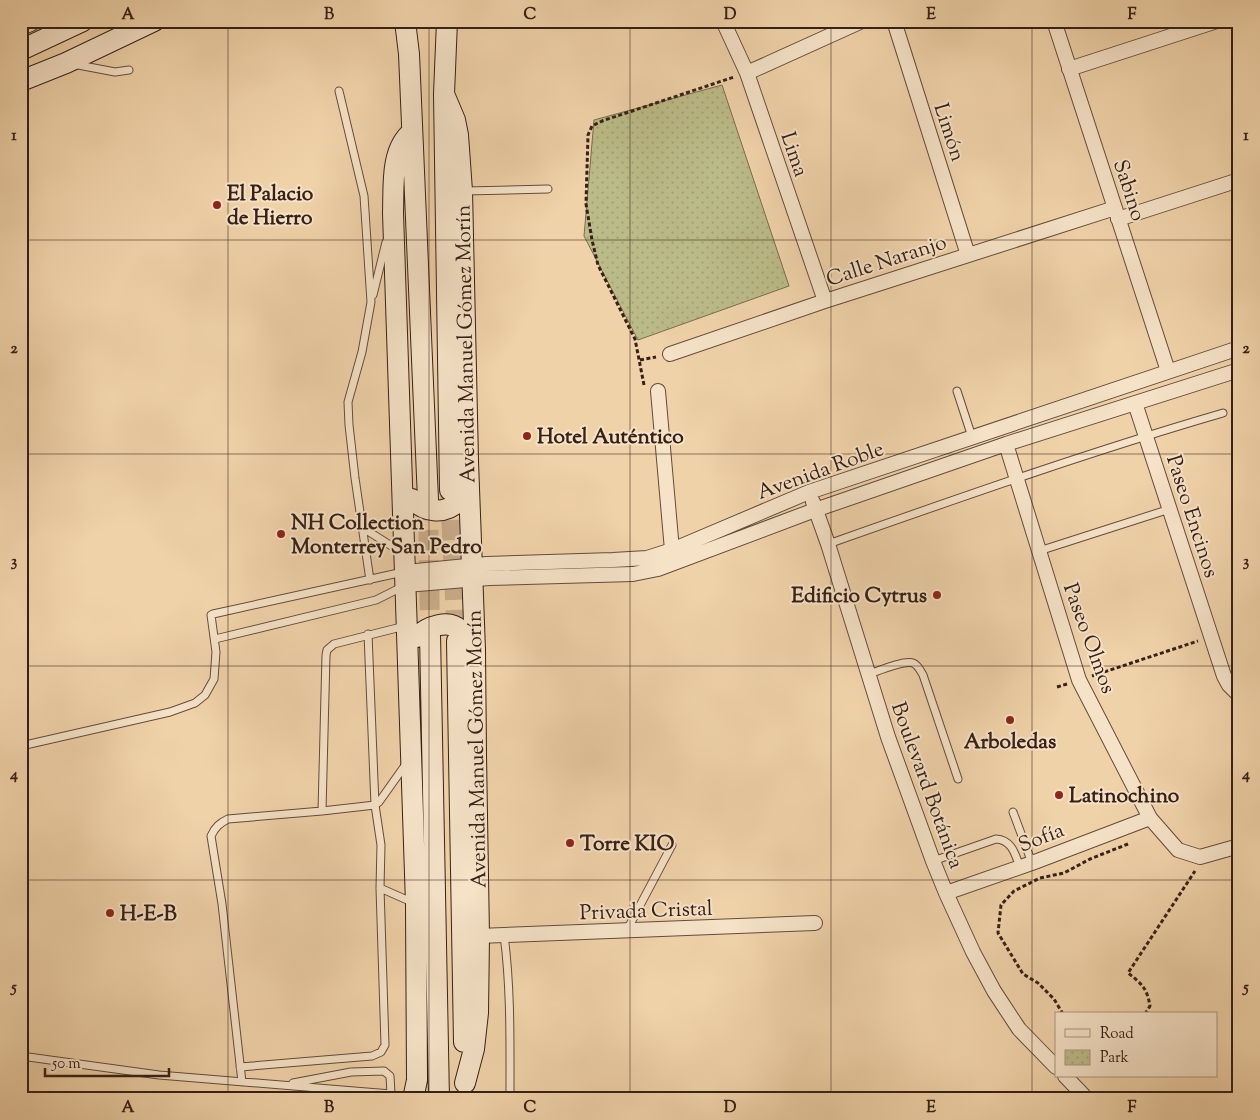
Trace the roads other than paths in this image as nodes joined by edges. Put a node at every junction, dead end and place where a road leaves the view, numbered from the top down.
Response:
1 (30, 21) edge
2 (83, 21) edge
3 (154, 21) edge
4 (391, 21) edge
5 (405, 21) edge
6 (723, 21) edge
7 (862, 21) edge
8 (894, 21) edge
9 (1054, 21) edge
10 (1217, 21) edge
11 (448, 24) edge
12 (21, 25) edge
13 (21, 50) edge
14 (409, 54) junction
15 (66, 63) junction
16 (1070, 69) junction
17 (129, 70) dead end
18 (746, 73) junction
19 (21, 81) edge
20 (339, 92) dead end
21 (444, 94) junction
22 (412, 132) junction
23 (1239, 180) edge
24 (548, 189) dead end
25 (462, 191) junction
26 (393, 212) junction
27 (1116, 213) junction
28 (968, 255) junction
29 (825, 301) junction
30 (371, 302) junction
31 (1239, 348) edge
32 (670, 354) dead end
33 (1239, 370) edge
34 (1168, 371) junction
35 (658, 391) road end
36 (957, 391) dead end
37 (1135, 403) junction
38 (1223, 413) dead end
39 (1146, 436) junction
40 (972, 437) junction
41 (1006, 444) junction
42 (1016, 477) junction
43 (401, 486) junction
44 (459, 487) junction
45 (809, 492) junction
46 (428, 500) tunnel mouth
47 (1170, 509) junction
48 (815, 510) junction
49 (364, 528) junction
50 (828, 544) junction
51 (672, 550) junction
52 (1039, 551) junction
53 (406, 570) junction
54 (472, 573) junction
55 (370, 580) junction
56 (407, 625) junction
57 (368, 634) junction
58 (430, 634) tunnel mouth
59 (215, 639) junction
60 (457, 641) tunnel mouth
61 (475, 650) junction
62 (408, 655) junction
63 (869, 674) junction
64 (1239, 695) edge
65 (21, 746) edge
66 (410, 758) junction
67 (958, 779) dead end
68 (375, 805) junction
69 (322, 812) junction
70 (1013, 812) dead end
71 (1157, 826) junction
72 (672, 845) dead end
73 (1239, 846) edge
74 (933, 861) junction
75 (1026, 865) junction
76 (380, 888) junction
77 (946, 893) junction
78 (416, 904) junction
79 (815, 923) dead end
80 (626, 930) junction
81 (504, 935) junction
82 (479, 936) junction
83 (21, 1056) edge
84 (1055, 1066) edge
85 (240, 1067) junction
86 (1067, 1078) edge
87 (242, 1082) junction
88 (282, 1085) junction
89 (465, 1091) edge
90 (392, 1094) junction
91 (510, 1096) dead end
92 (405, 1099) edge
93 (413, 1099) edge
94 (439, 1099) edge
95 (1087, 1099) edge

1 - 12 street
2 - 13 street
3 - 15 street
4 - 14 street
5 - 14 street, Avenida Manuel Gómez Morín
6 - 18 street, Lima
7 - 18 street
8 - 28 street, Limón
9 - 16 street, Sabino
10 - 16 street
11 - 21 street
14 - 22 street, Avenida Manuel Gómez Morín
15 - 17 lane
15 - 19 street
16 - 27 street, Sabino
18 - 29 street, Lima
20 - 30 lane
21 - 25 street, Avenida Manuel Gómez Morín
21 - 44 street, Avenida Manuel Gómez Morín
22 - 26 street
22 - 46 street, Avenida Manuel Gómez Morín
23 - 27 street, Calle Naranjo
24 - 25 lane
25 - 44 street, Avenida Manuel Gómez Morín
26 - 30 lane
26 - 43 street
27 - 28 street, Calle Naranjo
27 - 34 street, Sabino
28 - 29 street, Calle Naranjo
29 - 32 street, Calle Naranjo
30 - 49 lane
31 - 34 street, Avenida Roble
33 - 37 street, Avenida Roble
34 - 40 street, Avenida Roble
35 - 51 street
36 - 40 lane
37 - 39 street, Paseo Encinos
37 - 41 street, Avenida Roble
38 - 39 lane
39 - 42 lane
39 - 47 street, Paseo Encinos
40 - 45 street, Avenida Roble
41 - 42 street, Paseo Olmos
41 - 48 street, Avenida Roble
42 - 50 lane
42 - 52 street, Paseo Olmos
43 - 44 street
43 - 53 street
44 - 54 street, Avenida Manuel Gómez Morín
45 - 48 street, Boulevard Botánica
45 - 51 street, Avenida Roble
47 - 52 lane
47 - 64 street, Paseo Encinos
48 - 50 street, Boulevard Botánica
48 - 54 street, Avenida Roble
49 - 53 lane
49 - 55 lane
50 - 63 street, Boulevard Botánica
51 - 54 street, Avenida Roble
52 - 71 street, Paseo Olmos
53 - 54 street, Avenida Roble
53 - 55 lane
53 - 56 street
53 - 59 lane
54 - 61 street, Avenida Manuel Gómez Morín
55 - 59 lane
56 - 57 lane
56 - 62 street
57 - 68 lane
57 - 69 lane
58 - 94 street, Avenida Manuel Gómez Morín
59 - 65 lane
60 - 89 street, Avenida Manuel Gómez Morín
61 - 62 street
61 - 82 street, Avenida Manuel Gómez Morín
62 - 66 street
63 - 67 lane
63 - 74 street, Boulevard Botánica
66 - 68 lane
66 - 78 street
68 - 69 lane
68 - 76 lane
69 - 85 lane
70 - 75 lane
71 - 73 street
71 - 75 street, Sofía
72 - 80 lane
74 - 75 lane
74 - 77 street, Boulevard Botánica
75 - 77 street, Sofía
76 - 78 lane
76 - 85 lane
77 - 84 street, Boulevard Botánica
78 - 93 street
79 - 80 street, Privada Cristal
80 - 81 street, Privada Cristal
81 - 82 street, Privada Cristal
81 - 91 lane
82 - 89 street, Avenida Manuel Gómez Morín
83 - 87 lane
85 - 87 lane
86 - 95 street
87 - 88 lane
88 - 90 lane
88 - 90 lane
90 - 92 lane

